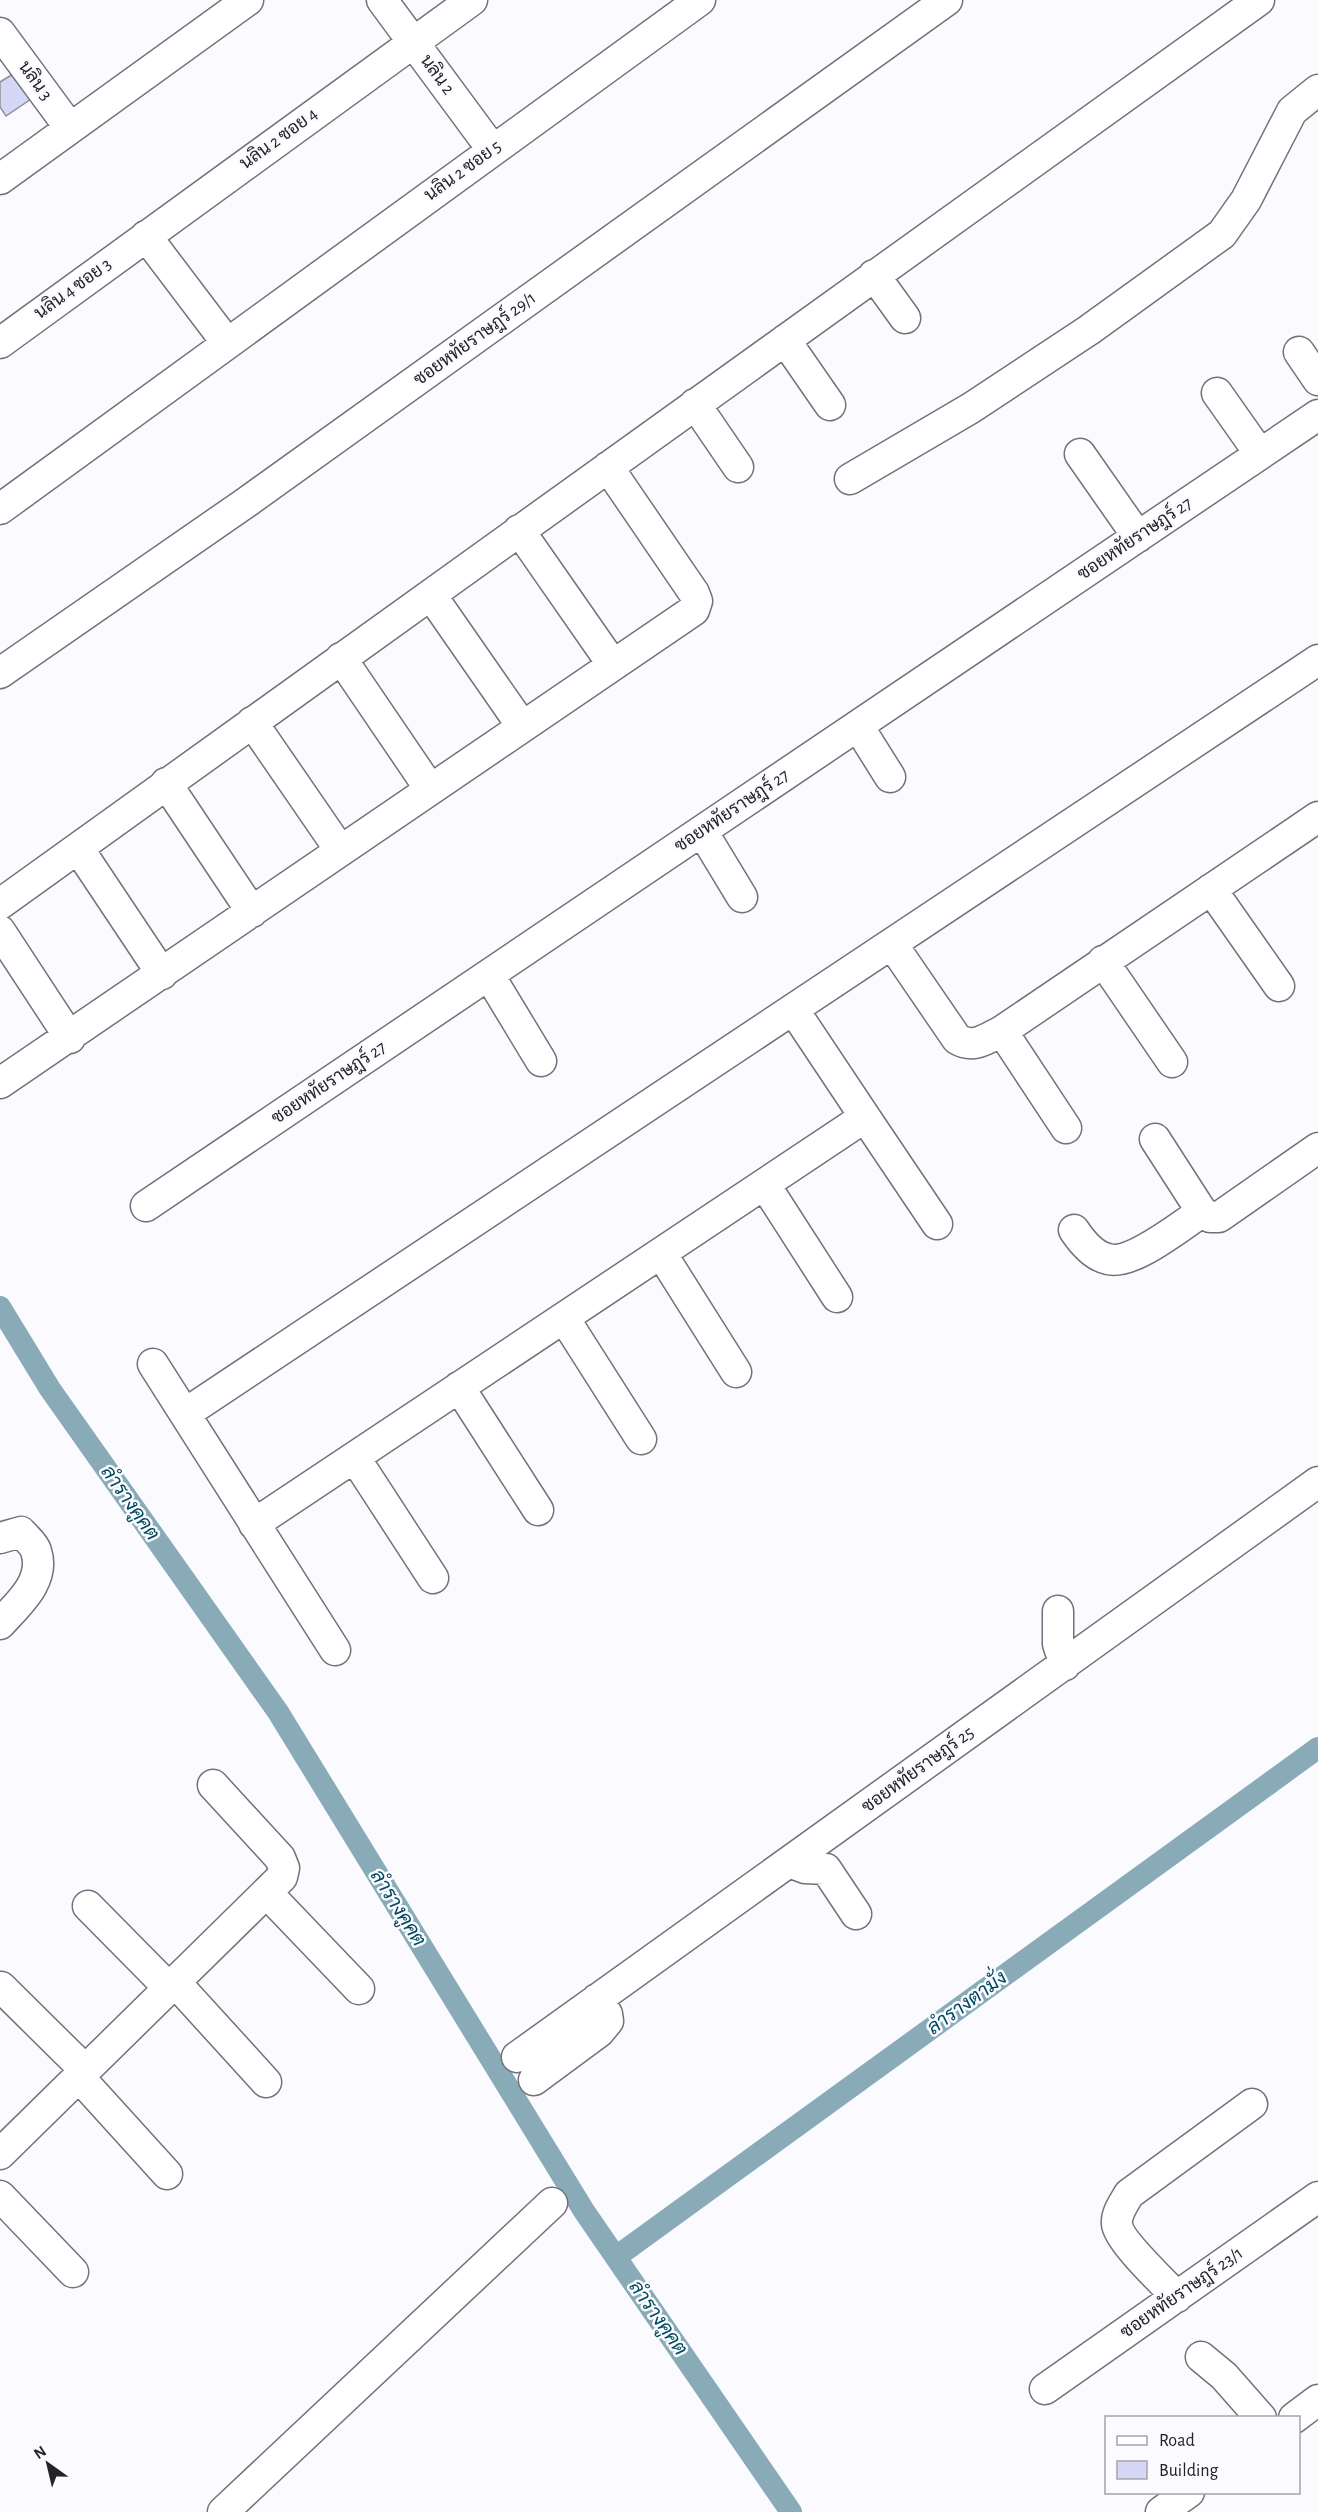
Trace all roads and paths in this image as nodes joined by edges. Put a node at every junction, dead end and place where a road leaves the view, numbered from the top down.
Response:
1 (248, 0) edge
2 (382, 0) edge
3 (472, 0) edge
4 (700, 0) edge
5 (947, 0) edge
6 (1259, 0) edge
7 (0, 33) edge
8 (413, 42) junction
9 (1318, 90) edge
10 (70, 128) junction
11 (492, 150) junction
12 (0, 179) edge
13 (146, 236) junction
14 (874, 275) junction
15 (905, 318) dead end
16 (785, 340) junction
17 (0, 343) edge
18 (227, 343) junction
19 (1299, 352) dead end
20 (1318, 380) edge
21 (1217, 393) dead end
22 (695, 404) junction
23 (830, 405) dead end
24 (1318, 415) edge
25 (1080, 454) dead end
26 (1260, 454) junction
27 (608, 467) junction
28 (738, 467) dead end
29 (850, 479) dead end
30 (0, 509) edge
31 (519, 530) junction
32 (1138, 537) junction
33 (431, 595) junction
34 (341, 658) junction
35 (1318, 660) edge
36 (614, 666) junction
37 (0, 673) edge
38 (252, 722) junction
39 (522, 726) junction
40 (858, 726) junction
41 (890, 777) dead end
42 (166, 783) junction
43 (430, 789) junction
44 (1317, 819) edge
45 (702, 831) junction
46 (78, 848) junction
47 (340, 850) junction
48 (1211, 889) junction
49 (742, 897) dead end
50 (0, 904) edge
51 (252, 912) junction
52 (0, 931) edge
53 (892, 944) junction
54 (1103, 961) junction
55 (162, 974) junction
56 (489, 975) junction
57 (1279, 986) dead end
58 (793, 1009) junction
59 (1002, 1031) junction
60 (69, 1038) junction
61 (541, 1061) dead end
62 (1172, 1062) dead end
63 (0, 1083) edge
64 (865, 1118) junction
65 (1066, 1128) dead end
66 (1155, 1139) dead end
67 (1318, 1148) edge
68 (765, 1185) junction
69 (146, 1206) dead end
70 (1202, 1212) junction
71 (937, 1224) dead end
72 (1074, 1230) dead end
73 (661, 1253) junction
74 (837, 1297) dead end
75 (564, 1318) junction
76 (153, 1364) dead end
77 (736, 1372) dead end
78 (459, 1388) junction
79 (186, 1413) junction
80 (641, 1439) dead end
81 (355, 1458) junction
82 (1318, 1482) edge
83 (538, 1510) dead end
84 (254, 1524) junction
85 (0, 1538) edge
86 (433, 1578) dead end
87 (1058, 1611) dead end
88 (0, 1624) edge
89 (335, 1650) dead end
90 (1065, 1665) junction
91 (213, 1785) dead end
92 (839, 1827) junction
93 (789, 1862) junction
94 (826, 1869) junction
95 (267, 1893) junction
96 (88, 1906) dead end
97 (856, 1914) dead end
98 (172, 1985) junction
99 (1, 1987) edge
100 (359, 1989) dead end
101 (526, 2069) dead end
102 (83, 2074) junction
103 (266, 2082) dead end
104 (1252, 2104) dead end
105 (0, 2154) edge
106 (167, 2174) dead end
107 (0, 2196) edge
108 (1318, 2197) edge
109 (552, 2203) dead end
110 (73, 2272) dead end
111 (1177, 2297) junction
112 (1201, 2357) dead end
113 (1045, 2389) dead end
114 (1318, 2400) edge
115 (1259, 2416) edge
116 (1297, 2416) edge
117 (1187, 2494) edge
118 (223, 2512) edge
119 (1161, 2512) edge

1 - 10 street
2 - 8 street, นลิน 2
3 - 8 street, นลิน 2 ซอย 4
4 - 11 street, นลิน 2 ซอย 5
5 - 37 street, ซอยหทัยราษฎร์ 29/1
6 - 14 street
7 - 10 street, นลิน 3
8 - 11 street, นลิน 2
8 - 13 street, นลิน 2 ซอย 4
9 - 29 street
10 - 12 street
11 - 18 street, นลิน 2 ซอย 5
13 - 17 street, นลิน 4 ซอย 3
13 - 18 street
14 - 15 street
14 - 16 street
16 - 22 street
16 - 23 street
18 - 30 street, นลิน 2 ซอย 5
19 - 20 street
21 - 26 street
22 - 27 street
22 - 28 street
24 - 26 street, ซอยหทัยราษฎร์ 27
25 - 32 street
26 - 32 street, ซอยหทัยราษฎร์ 27
27 - 31 street
27 - 36 street
31 - 33 street
31 - 36 street
32 - 40 street, ซอยหทัยราษฎร์ 27
33 - 34 street
33 - 39 street
34 - 38 street
34 - 43 street
35 - 53 street
36 - 39 street
38 - 42 street
38 - 47 street
39 - 43 street
40 - 41 street
40 - 45 street, ซอยหทัยราษฎร์ 27
42 - 46 street
42 - 51 street
43 - 47 street
44 - 48 street
45 - 49 street
45 - 56 street, ซอยหทัยราษฎร์ 27
46 - 50 street
46 - 55 street
47 - 51 street
48 - 54 street
48 - 57 street
51 - 55 street
52 - 60 street
53 - 58 street
53 - 59 street
54 - 59 street
54 - 62 street
55 - 60 street
56 - 61 street
56 - 69 street, ซอยหทัยราษฎร์ 27
58 - 64 street
58 - 79 street
59 - 65 street
60 - 63 street
64 - 68 street
64 - 71 street
66 - 70 street
67 - 70 street
68 - 73 street
68 - 74 street
70 - 72 street
73 - 75 street
73 - 77 street
75 - 78 street
75 - 80 street
76 - 79 street
78 - 81 street
78 - 83 street
79 - 84 street
81 - 84 street
81 - 86 street
82 - 90 street, ซอยหทัยราษฎร์ 25
84 - 89 street
85 - 88 street
87 - 90 street
90 - 92 street, ซอยหทัยราษฎร์ 25
91 - 95 street
92 - 93 street, ซอยหทัยราษฎร์ 25
92 - 94 street
93 - 94 street
93 - 101 street, ซอยหทัยราษฎร์ 25
94 - 97 street
95 - 98 street
95 - 100 street
96 - 98 street
98 - 102 street
98 - 103 street
99 - 102 street
102 - 105 street
102 - 106 street
104 - 111 street
107 - 110 street
108 - 111 street, ซอยหทัยราษฎร์ 23/1
109 - 118 street
111 - 113 street, ซอยหทัยราษฎร์ 23/1
112 - 115 street
114 - 116 street
117 - 119 street

